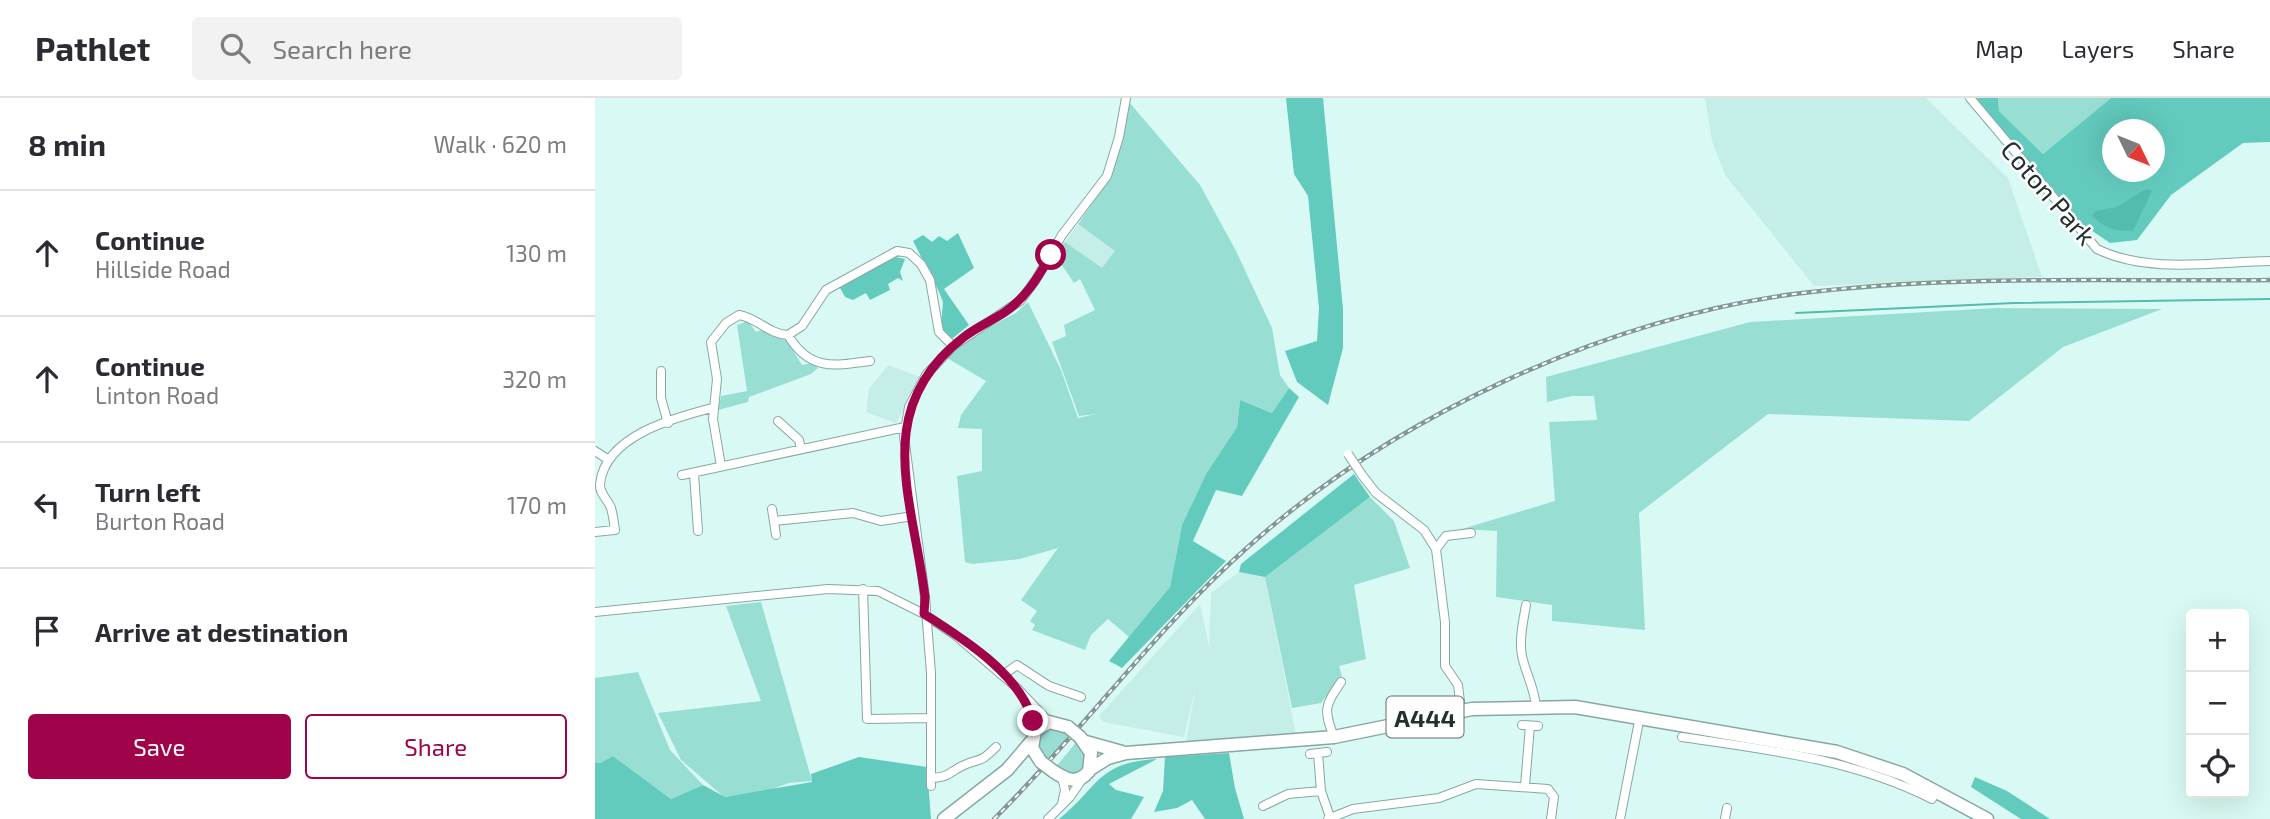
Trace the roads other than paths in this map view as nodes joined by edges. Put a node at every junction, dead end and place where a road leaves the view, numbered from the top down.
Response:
1 (1126, 98) edge
2 (1970, 98) edge
3 (2270, 261) edge
4 (788, 335) junction
5 (953, 346) junction
6 (870, 361) dead end
7 (661, 371) dead end
8 (712, 408) junction
9 (778, 421) dead end
10 (668, 423) junction
11 (905, 427) junction
12 (801, 449) junction
13 (595, 451) edge
14 (1348, 453) dead end
15 (608, 460) junction
16 (721, 466) junction
17 (694, 474) junction
18 (683, 475) dead end
19 (772, 509) dead end
20 (913, 516) junction
21 (774, 521) junction
22 (698, 531) dead end
23 (595, 532) edge
24 (1471, 534) dead end
25 (776, 535) dead end
26 (1436, 548) junction
27 (863, 589) junction
28 (1526, 605) dead end
29 (595, 612) edge
30 (924, 614) junction
31 (1003, 675) junction
32 (1341, 682) dead end
33 (1081, 697) dead end
34 (1028, 701) junction
35 (1536, 706) junction
36 (1461, 710) junction
37 (1640, 716) junction
38 (931, 718) junction
39 (1049, 722) junction
40 (1530, 726) dead end
41 (1033, 736) junction
42 (1334, 737) junction
43 (1682, 737) dead end
44 (1083, 740) junction
45 (1771, 744) junction
46 (996, 747) dead end
47 (1126, 753) junction
48 (1319, 753) dead end
49 (1041, 762) junction
50 (1007, 769) junction
51 (1087, 773) junction
52 (1057, 774) junction
53 (1525, 786) junction
54 (1321, 791) junction
55 (1263, 806) dead end
56 (1062, 807) junction
57 (1727, 808) dead end
58 (1329, 818) edge
59 (1981, 818) edge
60 (944, 819) edge
61 (1048, 819) edge
62 (1551, 819) edge
63 (1620, 819) edge
64 (1725, 819) edge

1 - 5 street
2 - 3 street, Coton Park
4 - 5 street
4 - 6 street
4 - 8 street
5 - 11 street
7 - 10 street
8 - 10 street
8 - 16 street
9 - 12 street
10 - 15 street
11 - 12 street
11 - 20 street
12 - 16 street
13 - 15 street
14 - 26 street, bridge
15 - 23 street
16 - 17 street
17 - 18 street
17 - 22 street
19 - 21 street
20 - 21 street
20 - 30 street
21 - 25 street
24 - 26 street
26 - 36 street
27 - 29 street
27 - 30 street
27 - 38 street
28 - 35 street
30 - 31 street
30 - 38 street
31 - 33 street
31 - 34 street
32 - 42 street
34 - 39 street
34 - 41 street
35 - 36 highway, A444
35 - 37 highway, A444
36 - 42 highway, A444
37 - 45 highway, A444
37 - 63 street
38 - 46 street
39 - 41 highway
39 - 44 highway, A444, bridge
40 - 53 street
41 - 49 highway
41 - 50 highway
42 - 47 highway, A444
43 - 45 street
44 - 47 highway, A444
44 - 51 highway
45 - 59 highway, A444
47 - 51 highway, A444
48 - 54 street
49 - 50 highway
49 - 52 highway, bridge
50 - 60 highway
51 - 52 highway, A444
51 - 56 street
52 - 56 street
53 - 58 street
53 - 62 street
54 - 55 street
54 - 58 street
56 - 61 street
57 - 64 street

